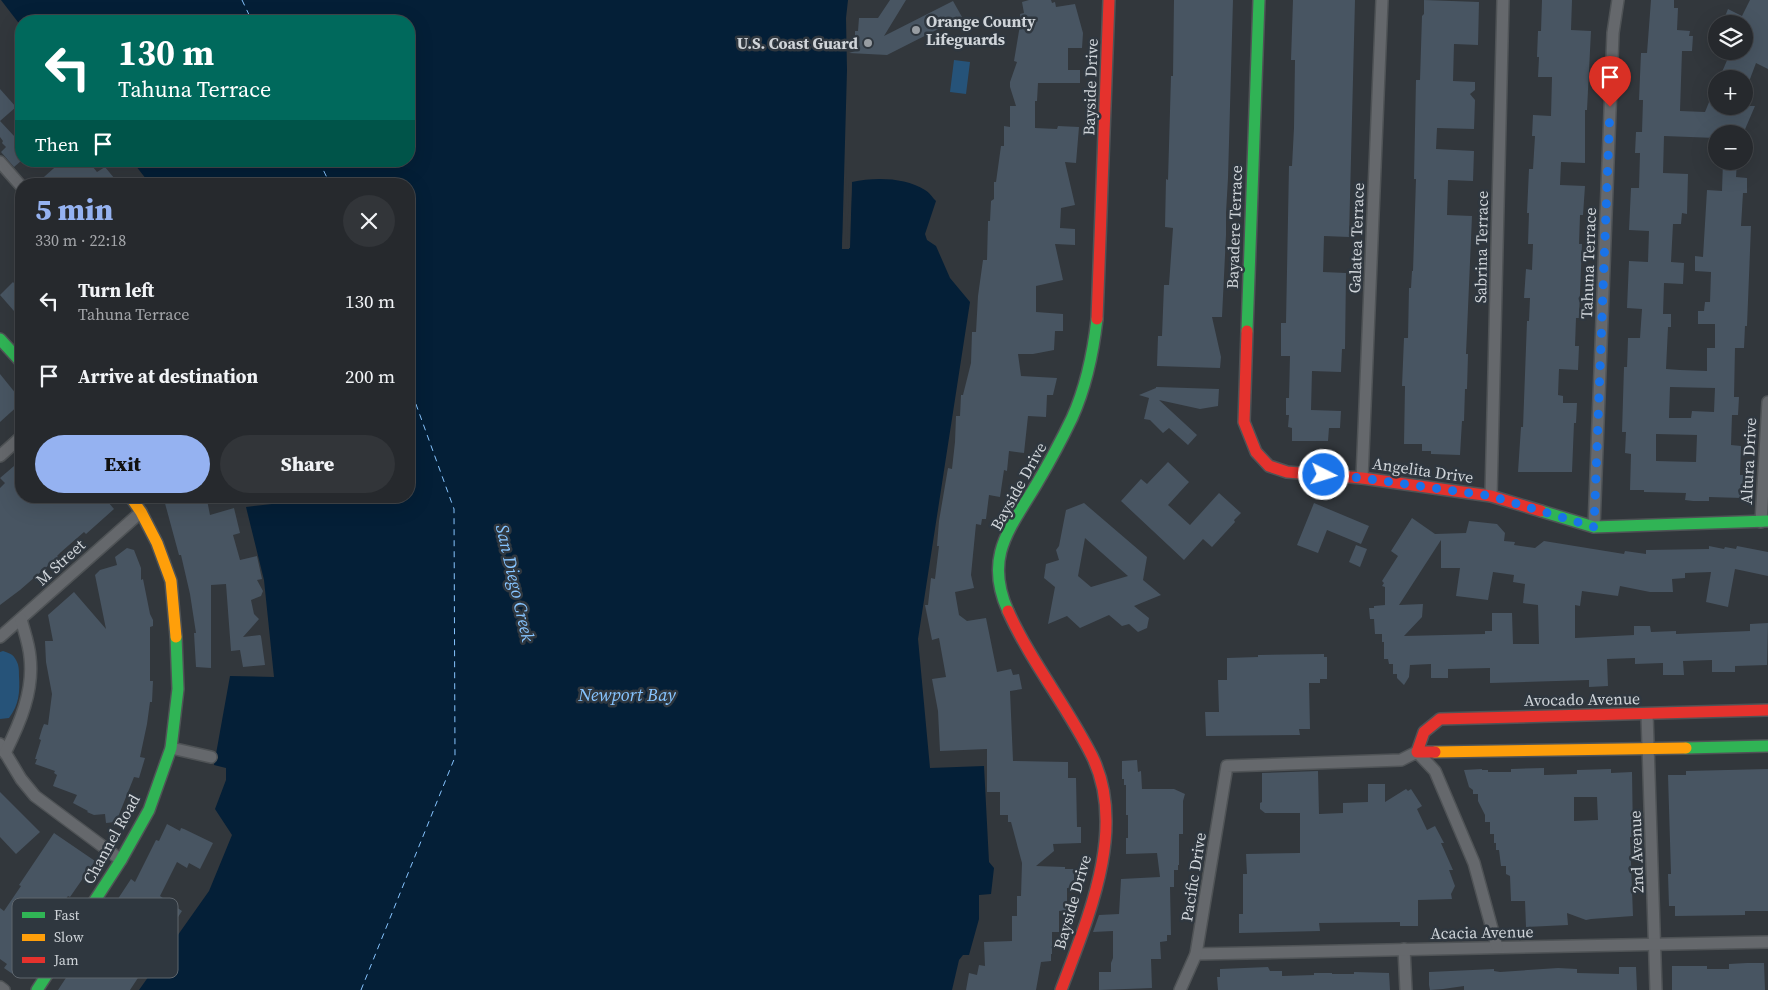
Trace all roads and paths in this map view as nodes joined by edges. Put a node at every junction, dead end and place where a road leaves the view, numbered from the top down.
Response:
1 (1109, 0) edge
2 (1259, 0) edge
3 (1382, 0) edge
4 (1503, 0) edge
5 (1618, 0) edge
6 (0, 162) edge
7 (15, 179) edge
8 (0, 339) edge
9 (15, 355) edge
10 (1768, 402) edge
11 (15, 442) edge
12 (1256, 452) joint
13 (0, 456) edge
14 (1362, 478) junction
15 (1491, 496) junction
16 (135, 503) edge
17 (141, 512) junction
18 (1765, 522) edge
19 (1594, 527) junction
20 (21, 619) junction
21 (0, 637) edge
22 (1768, 710) edge
23 (1648, 714) junction
24 (1768, 746) edge
25 (3, 748) edge
26 (171, 748) junction
27 (1649, 749) junction
28 (1417, 752) junction
29 (212, 757) dead end
30 (121, 860) junction
31 (96, 898) edge
32 (1768, 942) edge
33 (1655, 944) junction
34 (1498, 948) junction
35 (1404, 949) junction
36 (1196, 954) junction
37 (45, 978) edge
38 (0, 987) edge
39 (4, 990) edge
40 (37, 990) edge
41 (1061, 990) edge
42 (1180, 990) edge
43 (1406, 990) edge
44 (1656, 990) edge

1 - 41 street, Bayside Drive
2 - 12 street, Bayadere Terrace
3 - 14 street, Galatea Terrace
4 - 15 street, Sabrina Terrace
5 - 19 street, Tahuna Terrace
6 - 7 street
8 - 9 street
10 - 18 street, Altura Drive
11 - 13 street
12 - 14 street, Angelita Drive
14 - 15 street, Angelita Drive
15 - 19 street, Angelita Drive
16 - 17 street, Channel Road
17 - 20 street, M Street
17 - 26 street, Channel Road
18 - 19 street, Angelita Drive
20 - 21 street, M Street
20 - 25 street
22 - 23 street, Avocado Avenue
23 - 27 street, 2nd Avenue
23 - 28 street, Avocado Avenue
24 - 27 street
25 - 30 street
26 - 29 street
26 - 30 street, Channel Road
27 - 28 street
27 - 33 street, 2nd Avenue
28 - 34 street
28 - 36 street, Pacific Drive
30 - 31 street, Channel Road
32 - 33 street, Acacia Avenue
33 - 34 street, Acacia Avenue
33 - 44 street, 2nd Avenue
34 - 35 street, Acacia Avenue
35 - 36 street, Acacia Avenue
35 - 43 street
36 - 42 street, Pacific Drive
37 - 40 street, Channel Road
38 - 39 street

